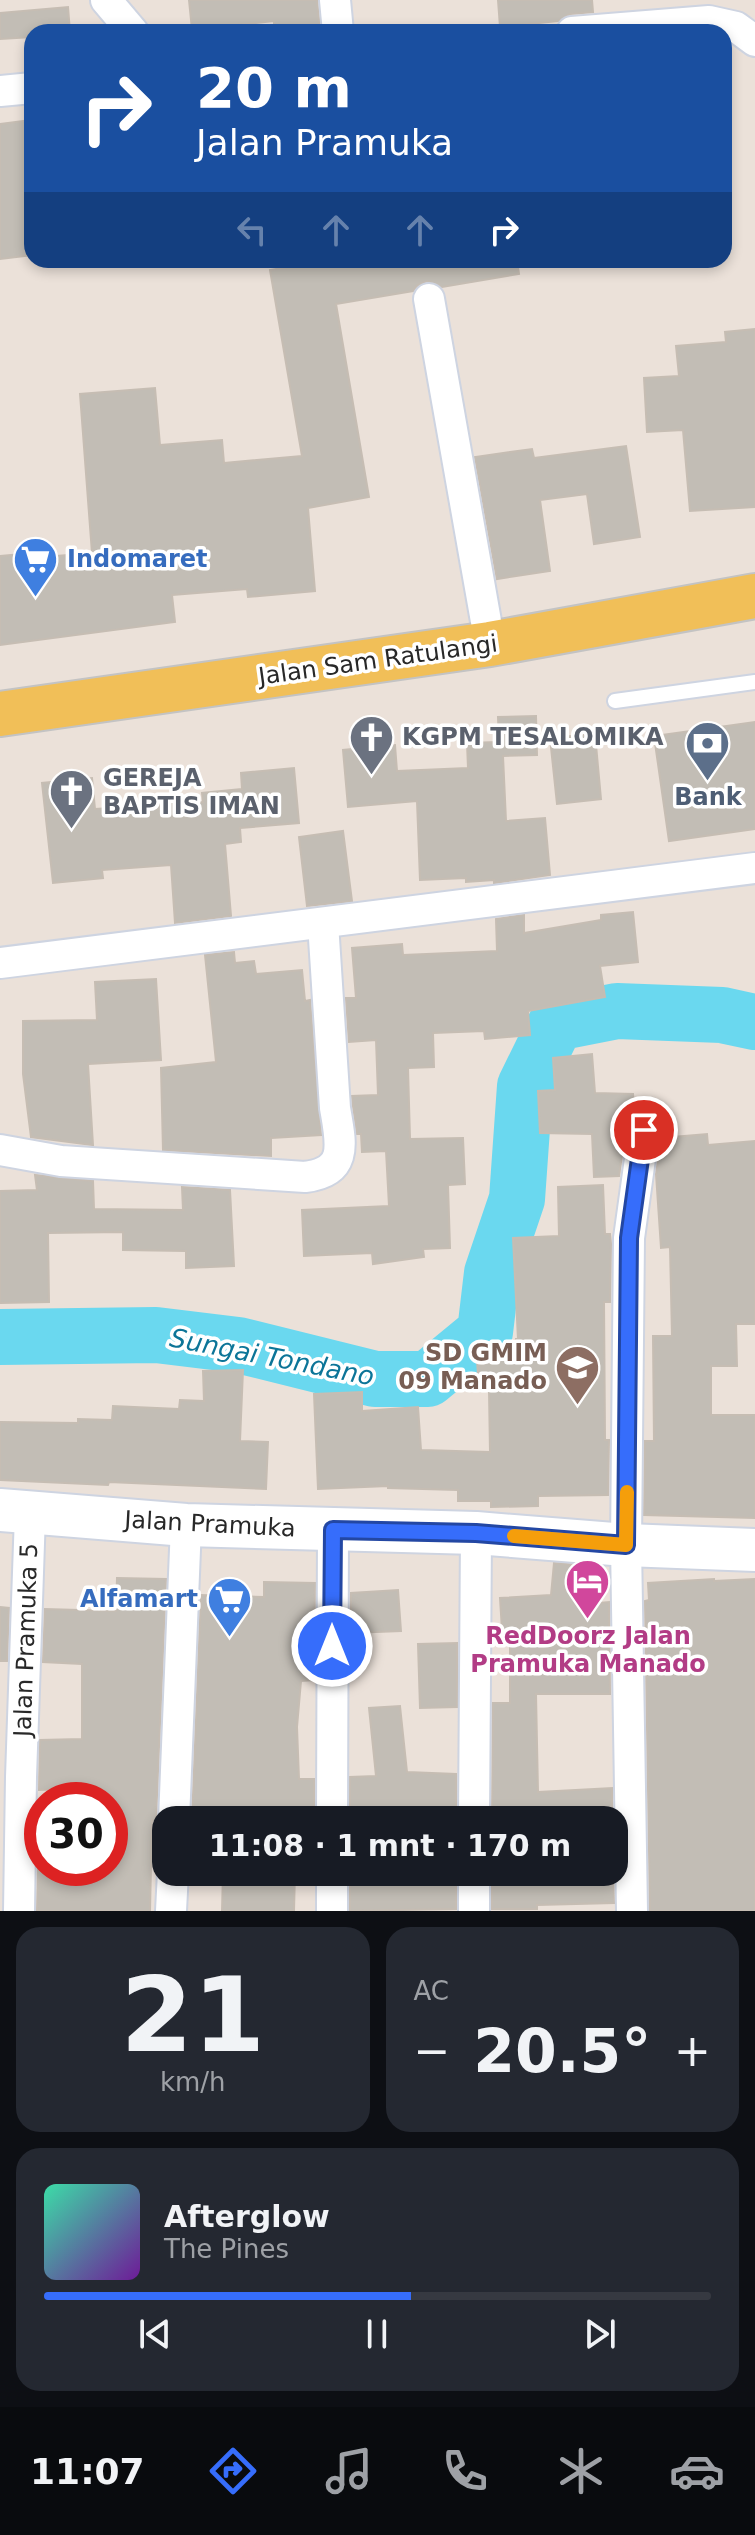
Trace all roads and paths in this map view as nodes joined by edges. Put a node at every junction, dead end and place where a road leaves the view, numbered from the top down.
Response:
1 (106, 0) edge
2 (335, 0) edge
3 (708, 10) edge
4 (126, 24) edge
5 (337, 24) edge
6 (651, 24) edge
7 (731, 24) edge
8 (732, 25) edge
9 (754, 40) edge
10 (24, 89) edge
11 (0, 91) edge
12 (429, 299) dead end
13 (755, 596) edge
14 (490, 644) junction
15 (755, 682) edge
16 (615, 701) dead end
17 (0, 714) edge
18 (755, 868) edge
19 (323, 923) junction
20 (0, 963) edge
21 (644, 1130) dead end
22 (0, 1150) edge
23 (15, 1512) edge
24 (186, 1525) junction
25 (333, 1530) junction
26 (476, 1533) junction
27 (626, 1545) junction
28 (755, 1550) edge
29 (174, 1806) edge
30 (332, 1806) edge
31 (474, 1806) edge
32 (172, 1886) edge
33 (332, 1886) edge
34 (474, 1886) edge
35 (19, 1911) edge
36 (171, 1911) edge
37 (332, 1911) edge
38 (474, 1911) edge
39 (632, 1911) edge

1 - 4 street
2 - 5 street
3 - 6 street
3 - 7 street
8 - 9 street
10 - 11 street
12 - 14 street
13 - 14 main road, Jalan Sam Ratulangi
14 - 17 main road, Jalan Sam Ratulangi
15 - 16 lane
18 - 19 street
19 - 20 street
19 - 22 street
21 - 27 street
23 - 24 street, Jalan Pramuka
23 - 35 street, Jalan Pramuka 5
24 - 25 street, Jalan Pramuka
24 - 29 street
25 - 26 street, Jalan Pramuka
25 - 30 street
26 - 27 street, Jalan Pramuka
26 - 31 street
27 - 28 street, Jalan Pramuka
27 - 39 street
32 - 36 street
33 - 37 street
34 - 38 street

